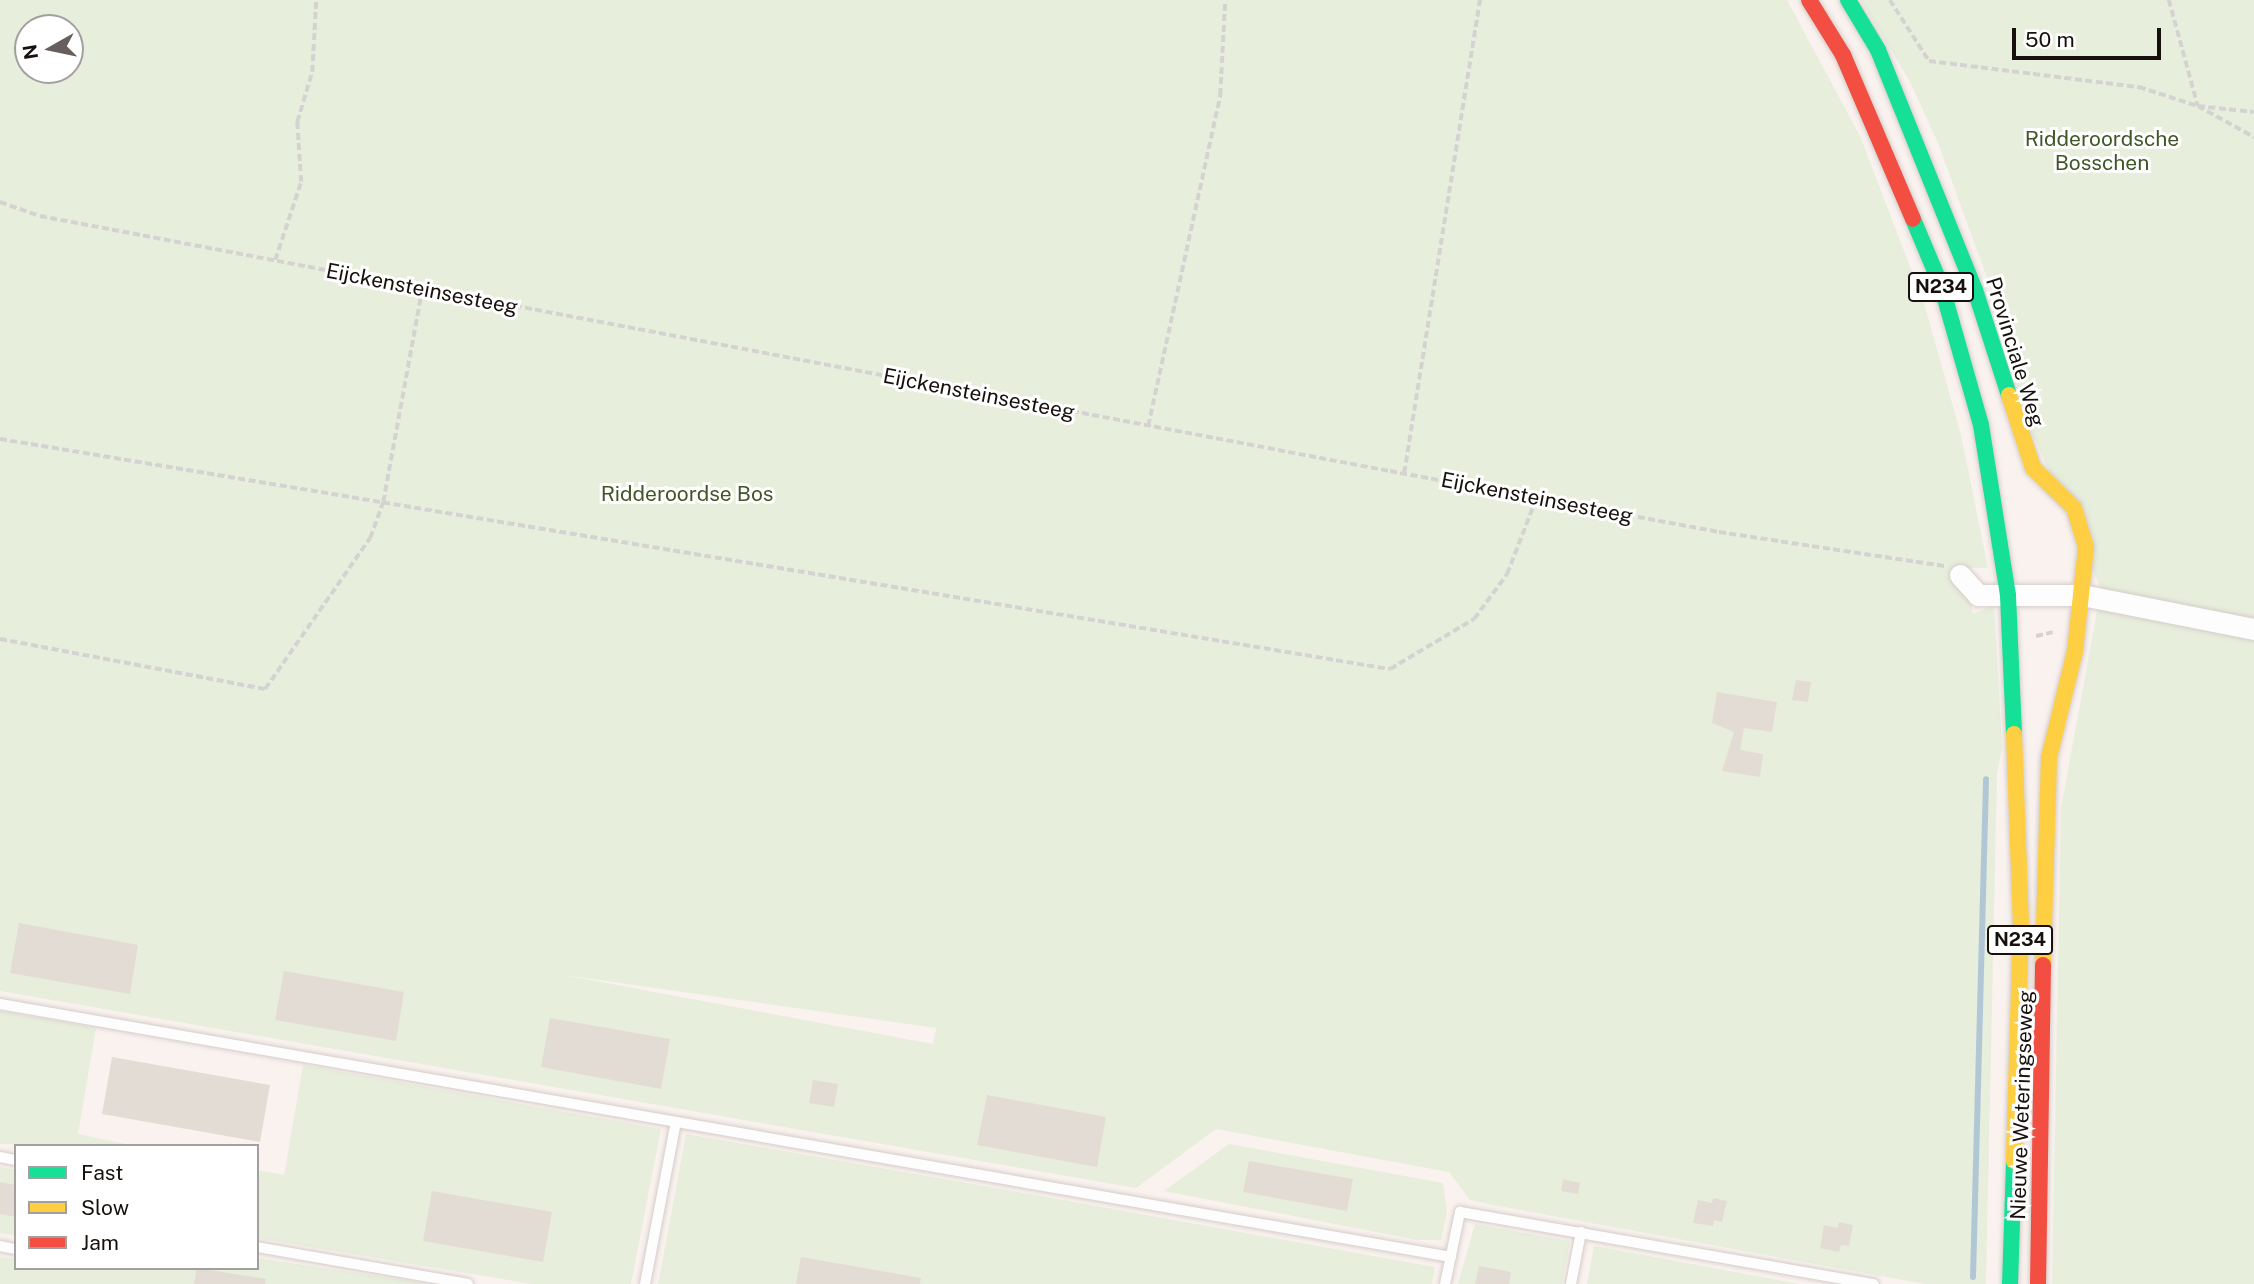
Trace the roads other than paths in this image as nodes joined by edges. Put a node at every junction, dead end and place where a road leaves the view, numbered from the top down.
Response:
1 (1809, 0) edge
2 (1848, 0) edge
3 (1961, 575) road end
4 (2082, 595) junction
5 (2008, 596) junction
6 (2254, 629) edge
7 (0, 1003) edge
8 (676, 1122) junction
9 (1581, 1232) junction
10 (259, 1247) edge
11 (1451, 1257) junction
12 (468, 1284) edge
13 (645, 1284) edge
14 (1445, 1284) edge
15 (1572, 1284) edge
16 (1874, 1284) edge
17 (2010, 1284) edge
18 (2038, 1284) edge

1 - 5 street, N234
2 - 4 street, Provinciale Weg
3 - 5 street
4 - 5 street
4 - 6 street
4 - 18 street, Nieuwe Weteringseweg
5 - 17 street, Nieuwe Weteringseweg / N234
7 - 8 lane
8 - 11 lane
8 - 13 lane
9 - 11 lane
9 - 15 lane
9 - 16 lane
10 - 12 lane
11 - 14 lane

